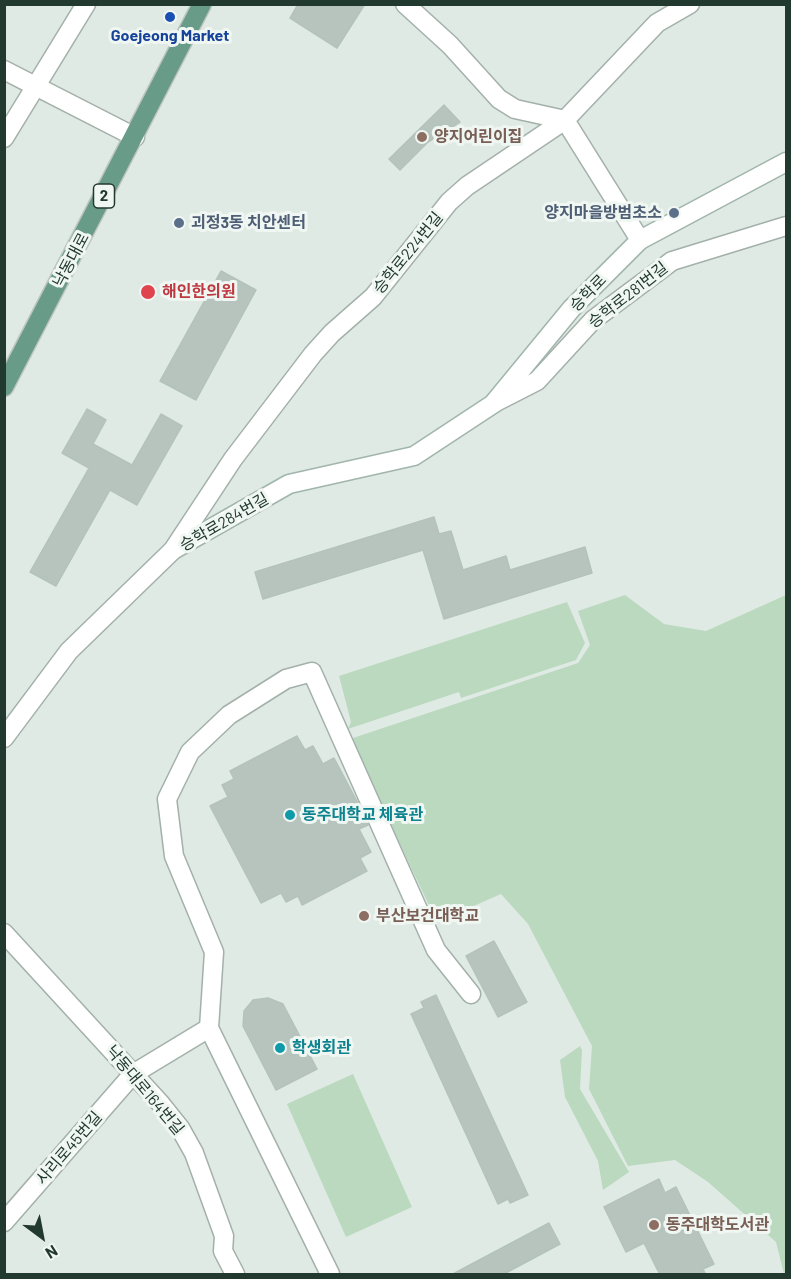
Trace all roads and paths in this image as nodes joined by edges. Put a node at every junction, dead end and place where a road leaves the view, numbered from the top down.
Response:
1 (86, 4) edge
2 (202, 4) edge
3 (405, 4) edge
4 (690, 4) edge
5 (4, 70) edge
6 (34, 87) junction
7 (565, 120) junction
8 (135, 137) junction
9 (4, 138) edge
10 (786, 162) edge
11 (786, 226) edge
12 (640, 240) junction
13 (4, 387) edge
14 (493, 404) junction
15 (414, 456) joint
16 (173, 550) junction
17 (4, 738) edge
18 (4, 933) edge
19 (471, 994) dead end
20 (209, 1028) junction
21 (133, 1074) junction
22 (4, 1222) edge
23 (235, 1275) edge
24 (330, 1275) edge

1 - 6 street
2 - 8 main road, 낙동대로 / 2
3 - 7 street
4 - 7 street, 승학로224번길
5 - 6 street
6 - 8 street
6 - 9 street
7 - 12 street
7 - 16 street, 승학로224번길
8 - 13 main road, 낙동대로 / 2
10 - 12 street, 승학로
11 - 14 street, 승학로281번길
12 - 14 street, 승학로
14 - 15 street, 승학로
15 - 16 street, 승학로284번길
16 - 17 street, 승학로284번길
18 - 21 street, 낙동대로164번길
19 - 20 street
20 - 21 street, 사리로45번길
20 - 24 street
21 - 22 street, 사리로45번길
21 - 23 street, 낙동대로164번길

